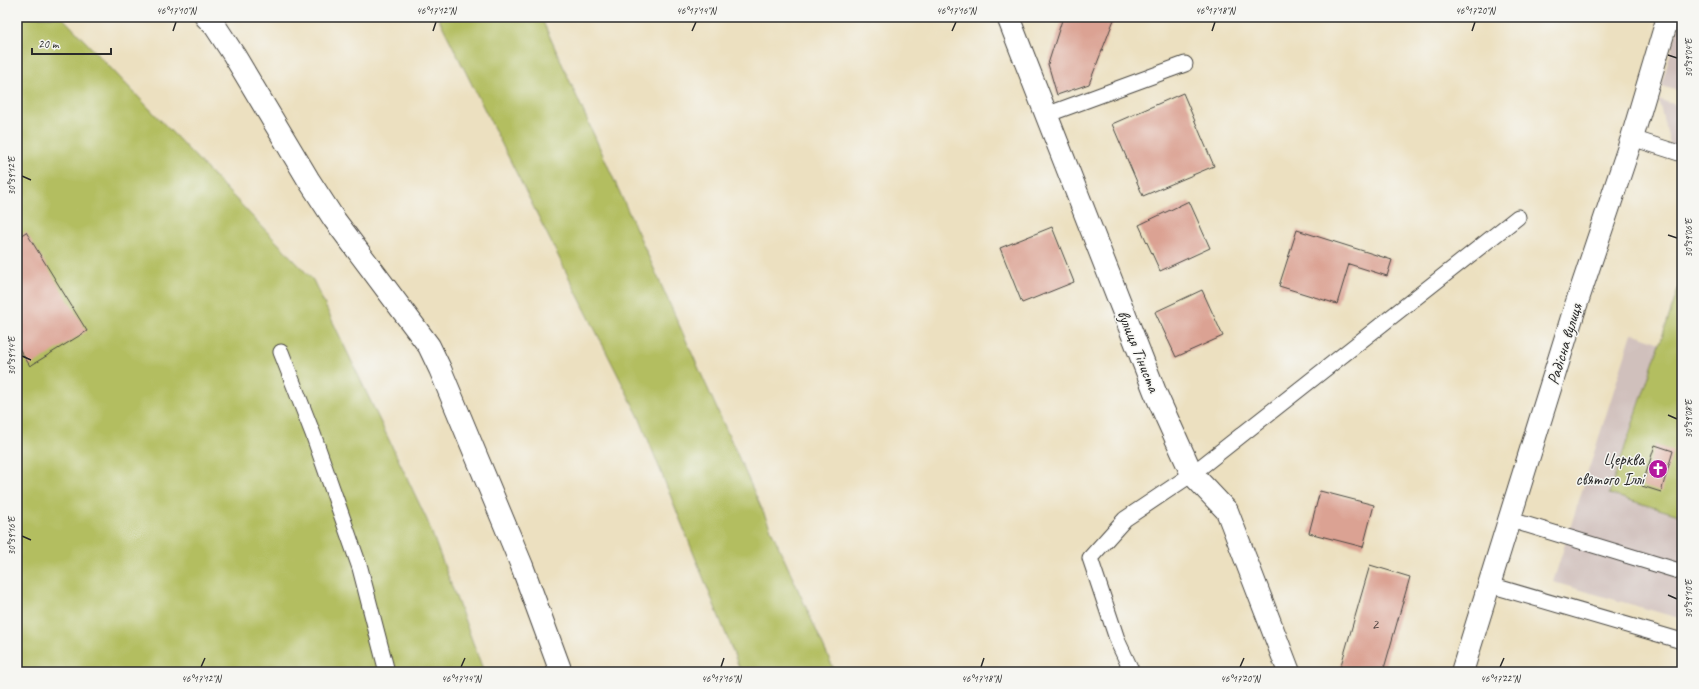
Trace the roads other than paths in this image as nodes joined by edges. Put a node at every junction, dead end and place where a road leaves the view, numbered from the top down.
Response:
1 (206, 17) edge
2 (1008, 17) edge
3 (1668, 17) edge
4 (1185, 64) dead end
5 (1046, 115) junction
6 (1632, 138) junction
7 (1682, 154) edge
8 (1518, 217) dead end
9 (281, 352) dead end
10 (1192, 474) junction
11 (1511, 520) junction
12 (1682, 572) edge
13 (1490, 584) junction
14 (1682, 641) edge
15 (387, 672) edge
16 (561, 672) edge
17 (1132, 672) edge
18 (1289, 672) edge
19 (1462, 672) edge

1 - 16 street
2 - 5 street, вулиця Тіниста
3 - 6 street, Радісна вулиця
4 - 5 lane
5 - 10 street, вулиця Тіниста
6 - 7 lane
6 - 11 street, Радісна вулиця
8 - 10 lane
9 - 15 lane
10 - 17 lane
10 - 18 street, вулиця Тіниста
11 - 12 lane
11 - 13 street, Радісна вулиця
13 - 14 lane
13 - 19 street, Радісна вулиця

